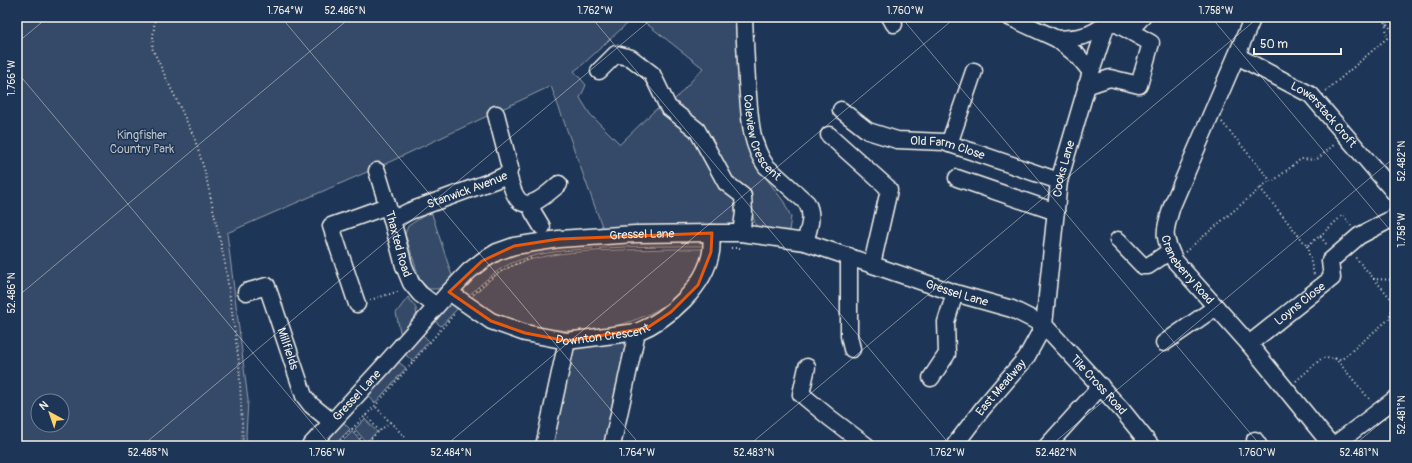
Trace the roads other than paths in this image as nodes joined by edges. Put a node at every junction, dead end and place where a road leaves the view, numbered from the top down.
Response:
1 (744, 17) edge
2 (1009, 17) edge
3 (1142, 17) edge
4 (1253, 17) edge
5 (1108, 20) edge
6 (1130, 30) junction
7 (1058, 39) junction
8 (1237, 56) junction
9 (599, 71) dead end
10 (974, 71) dead end
11 (1088, 79) junction
12 (840, 110) dead end
13 (496, 114) dead end
14 (829, 135) dead end
15 (948, 144) junction
16 (376, 171) dead end
17 (508, 174) junction
18 (957, 178) dead end
19 (1059, 181) junction
20 (559, 184) dead end
21 (1395, 193) edge
22 (531, 204) junction
23 (1056, 212) junction
24 (389, 213) junction
25 (1395, 217) edge
26 (542, 227) dead end
27 (712, 233) junction
28 (741, 233) junction
29 (1118, 240) dead end
30 (805, 242) junction
31 (849, 256) junction
32 (1173, 256) junction
33 (872, 264) junction
34 (246, 292) dead end
35 (449, 292) junction
36 (955, 293) junction
37 (357, 304) road end
38 (436, 306) junction
39 (1216, 307) junction
40 (1044, 325) junction
41 (637, 332) junction
42 (566, 342) junction
43 (1164, 342) dead end
44 (1250, 344) junction
45 (852, 349) dead end
46 (807, 367) dead end
47 (931, 378) dead end
48 (1100, 386) junction
49 (1389, 407) edge
50 (332, 422) junction
51 (1144, 443) edge
52 (1328, 445) edge
53 (310, 446) edge
54 (544, 446) edge
55 (612, 446) edge
56 (867, 446) edge
57 (954, 446) edge
58 (1047, 446) edge

1 - 30 street, Coleview Crescent
2 - 7 street
3 - 6 street
4 - 8 street, Craneberry Road
5 - 6 street
5 - 7 street
5 - 11 street, Cooks Lane
6 - 11 street
7 - 11 street
8 - 21 street, Lowerstack Croft
8 - 32 street, Craneberry Road
9 - 28 street
10 - 15 street
11 - 19 street, Cooks Lane
12 - 15 street, Old Farm Close
13 - 17 street, Stanwick Avenue
14 - 33 street
15 - 19 street, Old Farm Close
16 - 24 street, Thaxted Road
17 - 22 street
17 - 24 street, Stanwick Avenue
18 - 23 street
19 - 23 street, Cooks Lane
20 - 22 street
22 - 26 street
23 - 40 street, Cooks Lane
24 - 37 street, Stanwick Avenue
24 - 38 street, Thaxted Road
25 - 44 street, Loyns Close
27 - 28 street, Gressel Lane
27 - 35 street, Gressel Lane
27 - 41 street, Downton Crescent
28 - 30 street, Gressel Lane
29 - 32 street
30 - 31 street, Gressel Lane
31 - 33 street, Gressel Lane
31 - 45 street
32 - 39 street, Craneberry Road
33 - 36 street, Gressel Lane
34 - 50 street, Millfields
35 - 38 street, Gressel Lane
35 - 42 street, Downton Crescent
36 - 40 street, Gressel Lane
36 - 47 street
38 - 50 street, Gressel Lane
39 - 43 street
39 - 44 street, Craneberry Road
40 - 48 street, Tile Cross Road
40 - 57 street, East Meadway
41 - 42 street, Downton Crescent
41 - 55 street
42 - 54 street
44 - 52 street, Craneberry Road
46 - 56 street
48 - 51 street, Tile Cross Road
48 - 58 street
49 - 52 street
50 - 53 street, Gressel Lane

